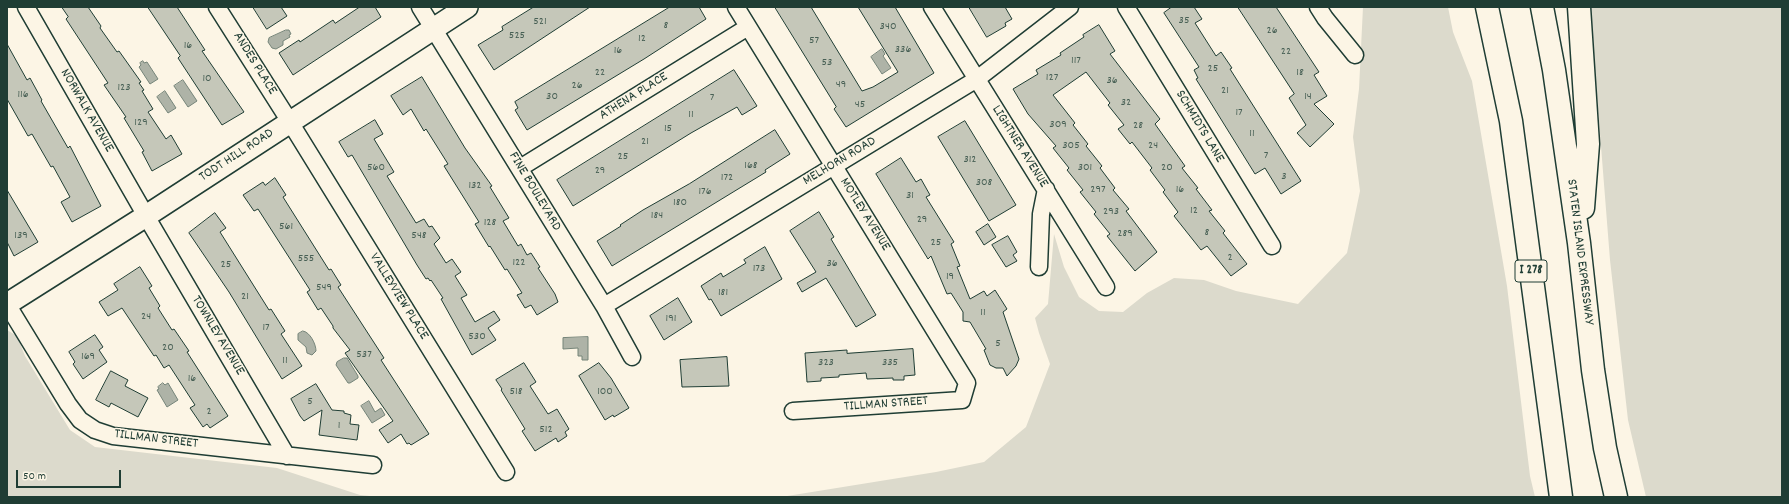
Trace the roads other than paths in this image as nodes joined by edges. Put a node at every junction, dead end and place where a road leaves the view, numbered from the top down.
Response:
1 (26, 7) edge
2 (217, 7) edge
3 (420, 7) edge
4 (467, 7) edge
5 (736, 7) edge
6 (932, 7) edge
7 (1070, 7) edge
8 (1126, 7) edge
9 (1318, 7) edge
10 (1487, 7) edge
11 (1542, 7) edge
12 (1579, 7) edge
13 (748, 27) junction
14 (434, 28) junction
15 (1355, 55) dead end
16 (977, 79) junction
17 (290, 122) junction
18 (834, 166) junction
19 (520, 168) junction
20 (1046, 189) junction
21 (146, 216) junction
22 (1579, 244) junction
23 (1272, 246) dead end
24 (1039, 267) dead end
25 (1106, 287) dead end
26 (7, 304) edge
27 (604, 306) junction
28 (632, 357) dead end
29 (968, 382) joint
30 (793, 411) dead end
31 (287, 456) junction
32 (373, 465) dead end
33 (506, 472) dead end
34 (1560, 497) edge
35 (1616, 497) edge

1 - 21 street, NORWALK AVENUE
2 - 17 street, ANDES PLACE
3 - 14 street, FINE BOULEVARD
4 - 14 street, TODT HILL ROAD
5 - 13 street, MOTLEY AVENUE
6 - 16 street, LIGHTNER AVENUE
7 - 16 street, MELHORN ROAD
8 - 23 street, SCHMIDTS LANE
9 - 15 street
10 - 34 highway, I 278
11 - 22 highway, STATEN ISLAND EXPRESSWAY
12 - 22 highway
13 - 18 street, MOTLEY AVENUE
13 - 19 street, ATHENA PLACE
14 - 17 street, TODT HILL ROAD
14 - 19 street, FINE BOULEVARD
16 - 18 street, MELHORN ROAD
16 - 20 street, LIGHTNER AVENUE
17 - 21 street, TODT HILL ROAD
17 - 33 street, VALLEYVIEW PLACE
18 - 27 street, MELHORN ROAD
18 - 29 street, MOTLEY AVENUE
19 - 27 street, FINE BOULEVARD
20 - 24 street
20 - 25 street, LIGHTNER AVENUE
21 - 26 street, TODT HILL ROAD
21 - 31 street, TOWNLEY AVENUE
22 - 35 highway, STATEN ISLAND EXPRESSWAY
26 - 31 street, TILLMAN STREET
27 - 28 street, FINE BOULEVARD
29 - 30 street, TILLMAN STREET
31 - 32 street, TILLMAN STREET

